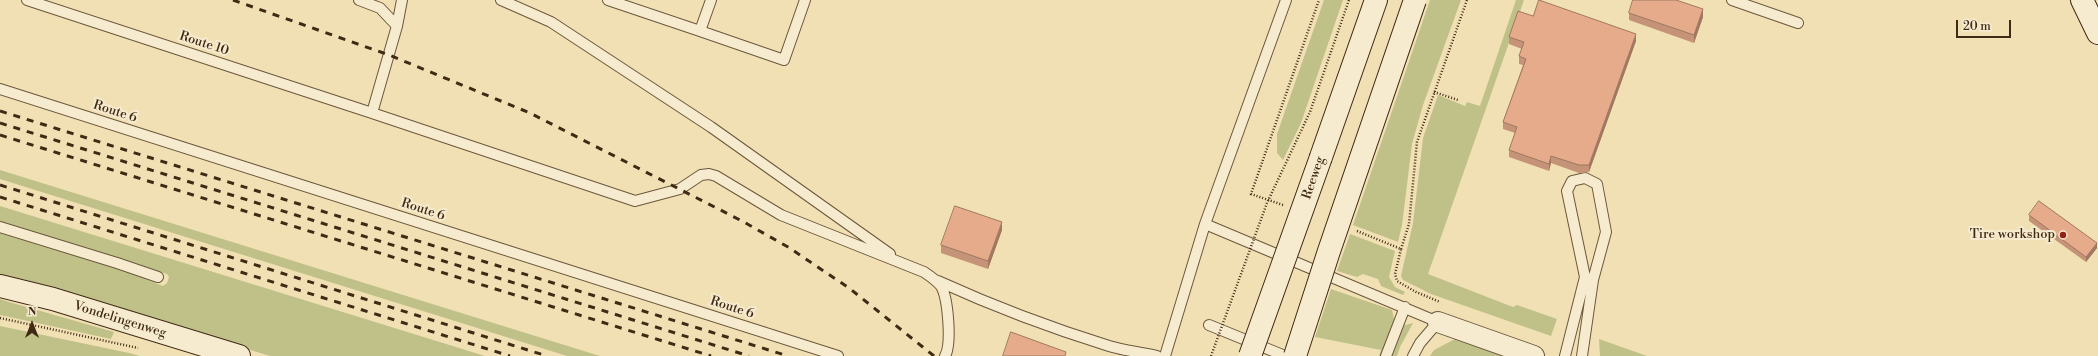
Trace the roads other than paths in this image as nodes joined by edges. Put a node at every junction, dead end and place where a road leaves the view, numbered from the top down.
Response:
1 (27, 0) edge
2 (359, 0) edge
3 (402, 0) edge
4 (501, 0) edge
5 (608, 0) edge
6 (711, 0) edge
7 (805, 0) edge
8 (1286, 0) edge
9 (1376, 0) edge
10 (1415, 0) edge
11 (1732, 0) edge
12 (2082, 0) edge
13 (621, 2) edge
14 (1798, 23) dead end
15 (397, 26) junction
16 (700, 31) junction
17 (2098, 33) edge
18 (0, 89) edge
19 (372, 113) junction
20 (1205, 224) junction
21 (0, 227) edge
22 (904, 264) junction
23 (158, 277) dead end
24 (936, 280) junction
25 (0, 286) edge
26 (1405, 307) junction
27 (1438, 322) junction
28 (1209, 325) dead end
29 (1122, 352) edge
30 (238, 356) edge
31 (838, 356) edge
32 (945, 356) edge
33 (1157, 356) edge
34 (1165, 356) edge
35 (1250, 356) edge
36 (1285, 356) edge
37 (1295, 356) edge
38 (1386, 356) edge
39 (1412, 356) edge
40 (1534, 356) edge
41 (1565, 356) edge
42 (1582, 356) edge

1 - 19 lane, Route 10
2 - 15 lane
3 - 15 lane
4 - 22 lane
5 - 13 lane
6 - 16 lane
7 - 16 lane
8 - 20 lane
9 - 35 main road, Reeweg, bridge
10 - 37 main road, bridge
11 - 14 lane
12 - 17 main road
13 - 16 lane
15 - 19 lane
18 - 31 lane, Route 6
19 - 22 lane, Route 10
20 - 26 lane
20 - 34 lane
21 - 23 lane
22 - 24 lane
24 - 29 lane
24 - 32 lane
25 - 30 main road, Vondelingenweg
26 - 27 lane
26 - 38 lane
27 - 39 lane
27 - 40 street
28 - 36 lane
29 - 33 lane
41 - 42 lane

